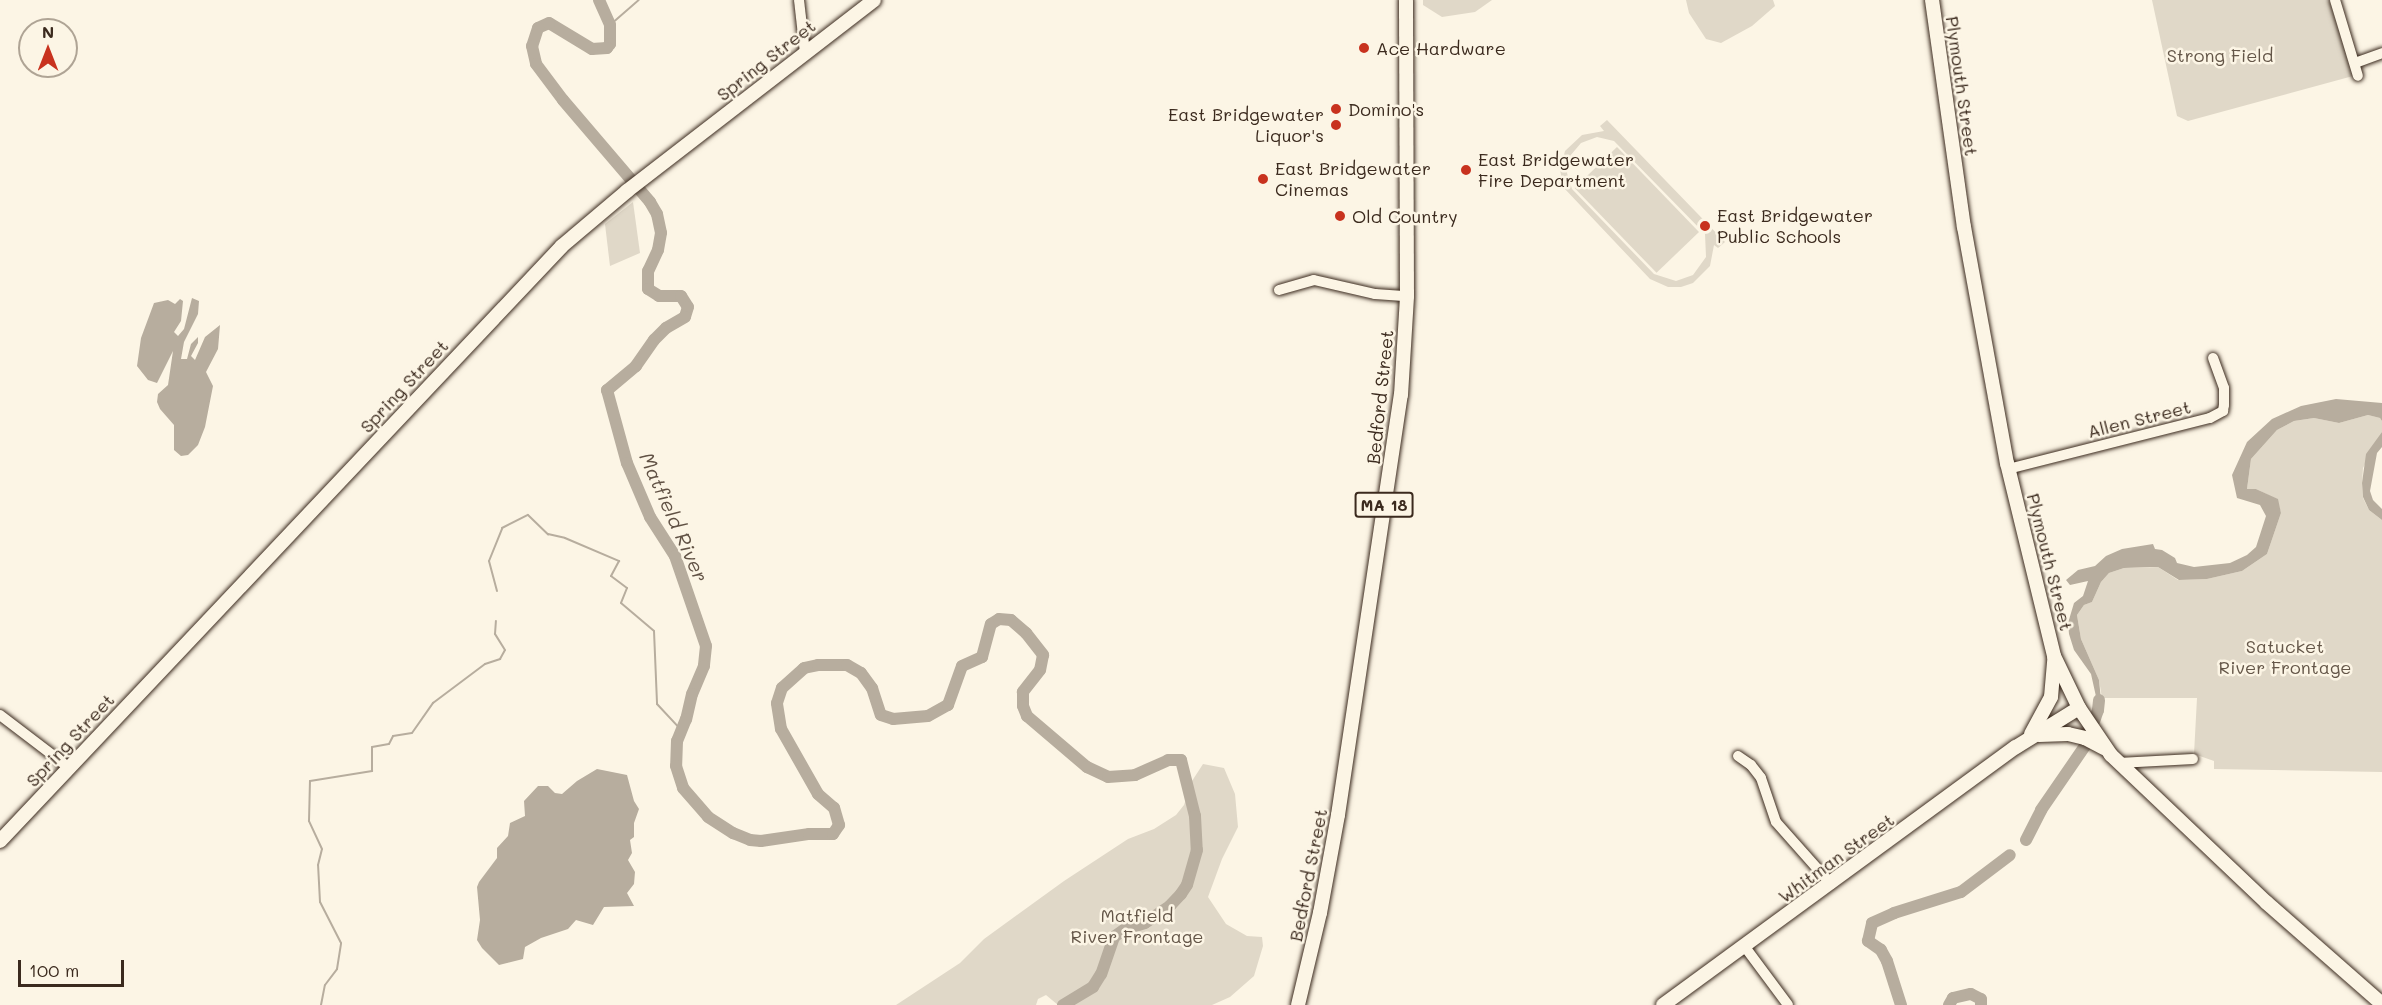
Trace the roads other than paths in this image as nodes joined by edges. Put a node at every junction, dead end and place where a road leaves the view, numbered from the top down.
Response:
1 (799, 0) edge
2 (874, 0) edge
3 (1406, 0) edge
4 (1932, 0) edge
5 (2335, 0) edge
6 (805, 53) junction
7 (2382, 54) edge
8 (2355, 63) junction
9 (2358, 76) dead end
10 (1279, 290) dead end
11 (1407, 296) junction
12 (2213, 358) dead end
13 (2008, 469) junction
14 (2054, 656) junction
15 (2081, 711) junction
16 (0, 715) edge
17 (2089, 737) junction
18 (2029, 738) junction
19 (1738, 756) dead end
20 (2193, 759) dead end
21 (2119, 763) junction
22 (67, 766) junction
23 (0, 841) edge
24 (1831, 884) junction
25 (1745, 947) junction
26 (2382, 1004) edge
27 (1298, 1005) edge
28 (1663, 1005) edge
29 (1788, 1005) edge

1 - 6 street
2 - 6 main road, Spring Street
3 - 11 main road, Bedford Street / MA 18
4 - 13 main road, Plymouth Street
5 - 8 street
6 - 22 main road, Spring Street
7 - 8 street
8 - 9 street
10 - 11 street
11 - 27 main road, Bedford Street / MA 18
12 - 13 street, Allen Street
13 - 14 main road, Plymouth Street
14 - 15 main road, Plymouth Street
14 - 18 main road
15 - 17 main road, Plymouth Street
15 - 18 main road, Whitman Street
16 - 22 street
17 - 18 main road
17 - 21 main road, Plymouth Street
18 - 24 main road, Whitman Street
19 - 24 street
20 - 21 street
21 - 26 main road, Plymouth Street
22 - 23 main road, Spring Street
24 - 25 main road, Whitman Street
25 - 28 main road, Whitman Street
25 - 29 street

